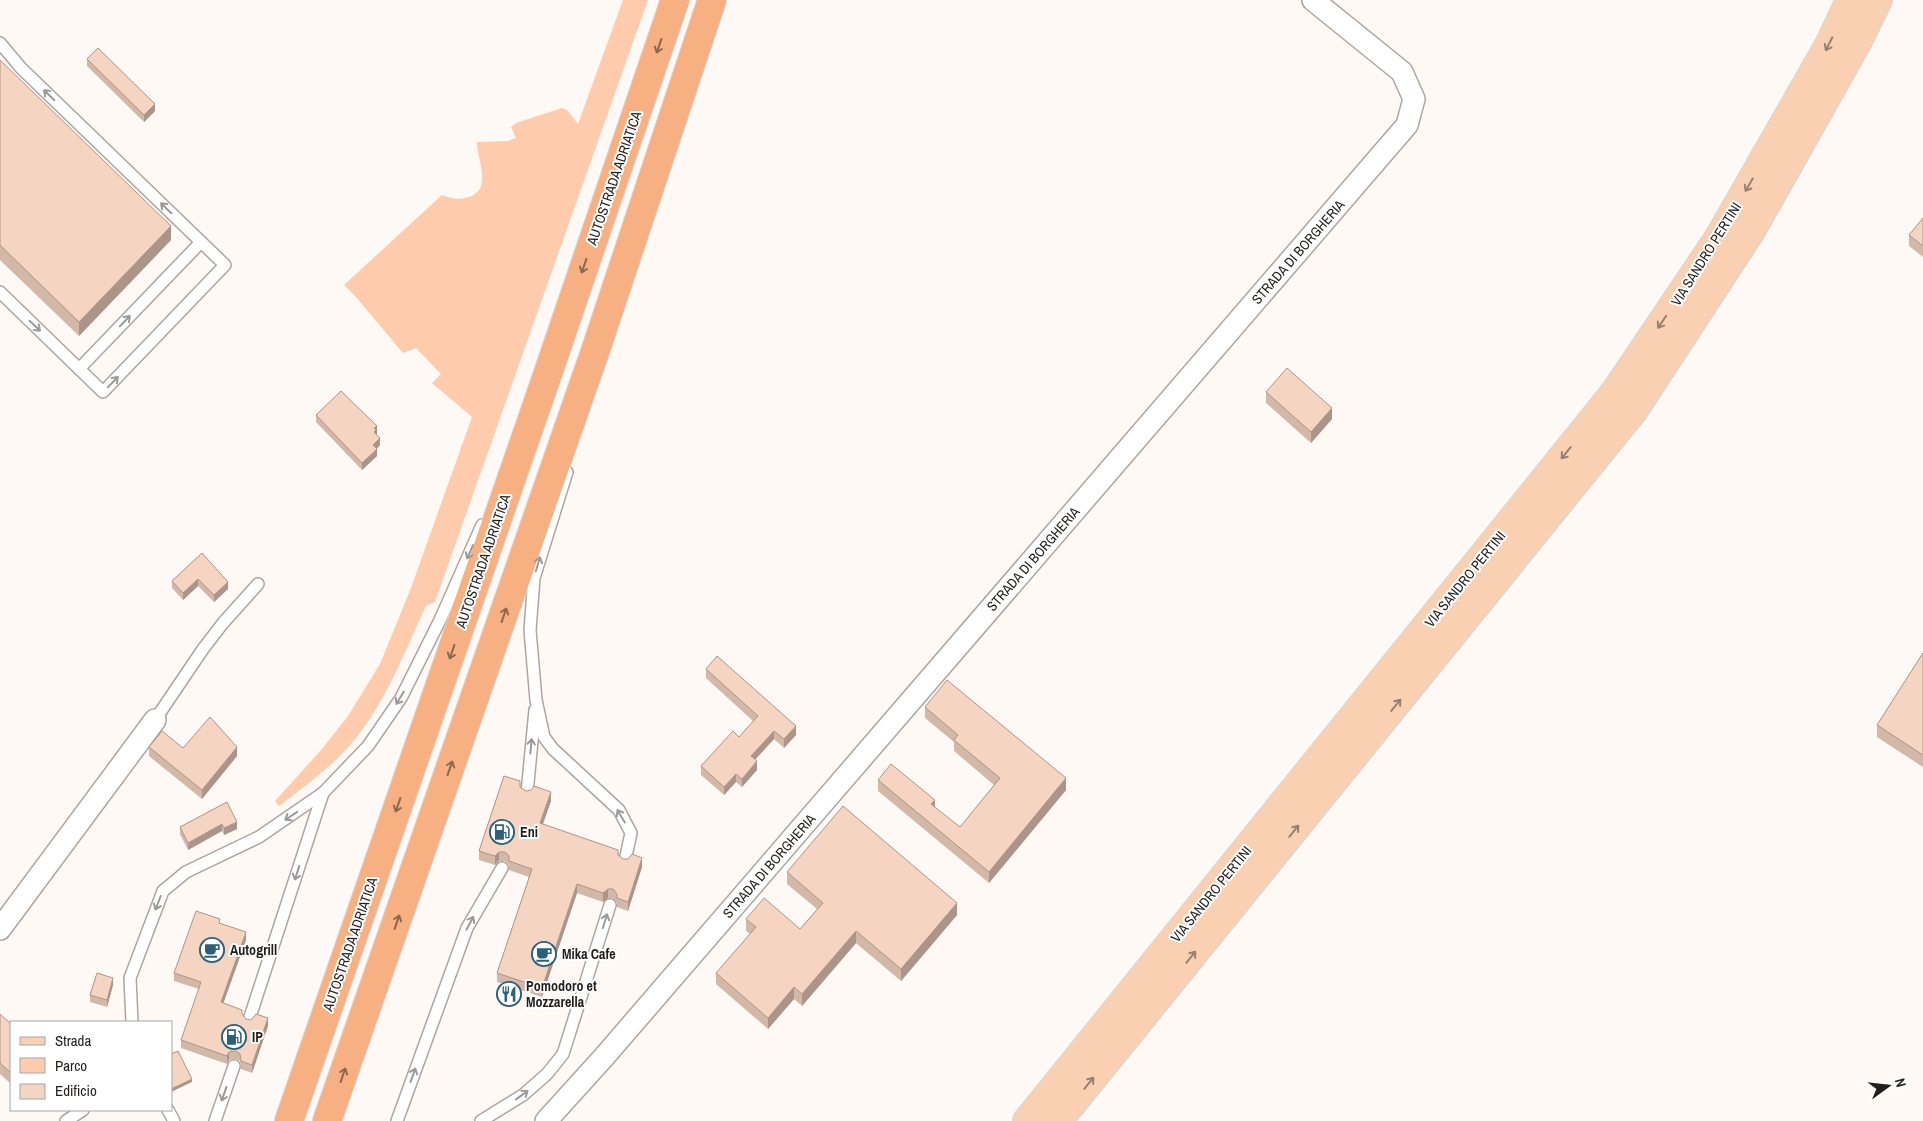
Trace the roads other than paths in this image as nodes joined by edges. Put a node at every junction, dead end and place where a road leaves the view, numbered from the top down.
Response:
1 (675, 0) edge
2 (712, 0) edge
3 (1313, 0) edge
4 (1850, 0) edge
5 (1878, 0) edge
6 (0, 43) edge
7 (201, 242) junction
8 (0, 292) edge
9 (596, 349) junction
10 (78, 369) junction
11 (546, 379) junction
12 (578, 435) dead end
13 (570, 464) dead end
14 (258, 584) dead end
15 (536, 700) junction
16 (156, 720) joint
17 (527, 793) edge
18 (323, 794) junction
19 (625, 861) edge
20 (502, 868) dead end
21 (610, 905) dead end
22 (0, 930) edge
23 (249, 1020) edge
24 (132, 1021) edge
25 (234, 1066) dead end
26 (81, 1111) edge
27 (66, 1121) edge
28 (215, 1121) edge
29 (289, 1121) edge
30 (327, 1121) edge
31 (396, 1121) edge
32 (481, 1121) edge
33 (546, 1121) edge
34 (1028, 1121) edge
35 (1058, 1121) edge

1 -> 11 highway, AUTOSTRADA ADRIATICA
2 - 9 highway
3 - 33 street, STRADA DI BORGHERIA
4 -> 34 main road, VIA SANDRO PERTINI
35 -> 5 main road, VIA SANDRO PERTINI
7 -> 6 lane
10 -> 7 lane
10 -> 7 lane
8 -> 10 lane
9 - 12 lane
30 -> 9 highway
11 -> 18 lane
11 -> 29 highway, AUTOSTRADA ADRIATICA
15 -> 13 lane
14 - 16 lane
17 -> 15 lane
19 -> 15 lane
16 - 22 street
18 -> 23 lane
18 -> 24 lane
31 -> 20 lane
32 -> 21 lane
25 -> 28 lane
26 - 27 lane

